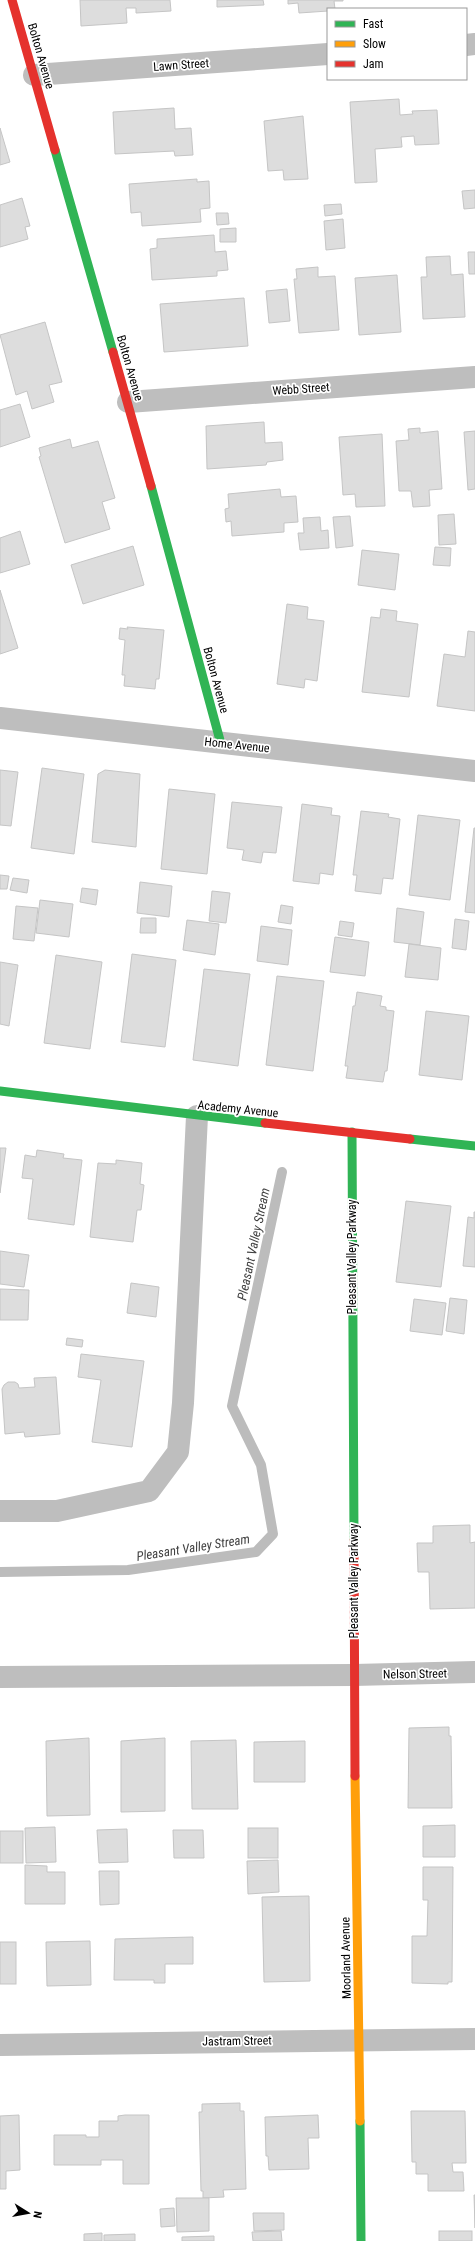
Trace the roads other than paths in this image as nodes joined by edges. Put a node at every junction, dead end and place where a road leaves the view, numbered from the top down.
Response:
1 (12, 0) edge
2 (327, 54) edge
3 (34, 75) junction
4 (475, 377) edge
5 (128, 402) junction
6 (0, 718) edge
7 (221, 744) junction
8 (475, 772) edge
9 (0, 1090) edge
10 (197, 1116) junction
11 (352, 1132) junction
12 (475, 1146) edge
13 (0, 1511) edge
14 (475, 1672) edge
15 (354, 1675) junction
16 (0, 1677) edge
17 (358, 2039) junction
18 (475, 2039) edge
19 (0, 2045) edge
20 (361, 2241) edge

1 - 3 street, Bolton Avenue
2 - 3 street, Lawn Street
3 - 5 street, Bolton Avenue
4 - 5 street, Webb Street
5 - 7 street, Bolton Avenue
6 - 7 street, Home Avenue
7 - 8 street, Home Avenue
9 - 10 street, Academy Avenue
10 - 11 street, Academy Avenue
10 - 13 street
11 - 12 street, Academy Avenue
11 - 15 street, Pleasant Valley Parkway
14 - 15 street, Nelson Street
15 - 16 street
15 - 17 street, Moorland Avenue
17 - 18 street, Jastram Street
17 - 19 street, Jastram Street
17 - 20 street, Moorland Avenue

